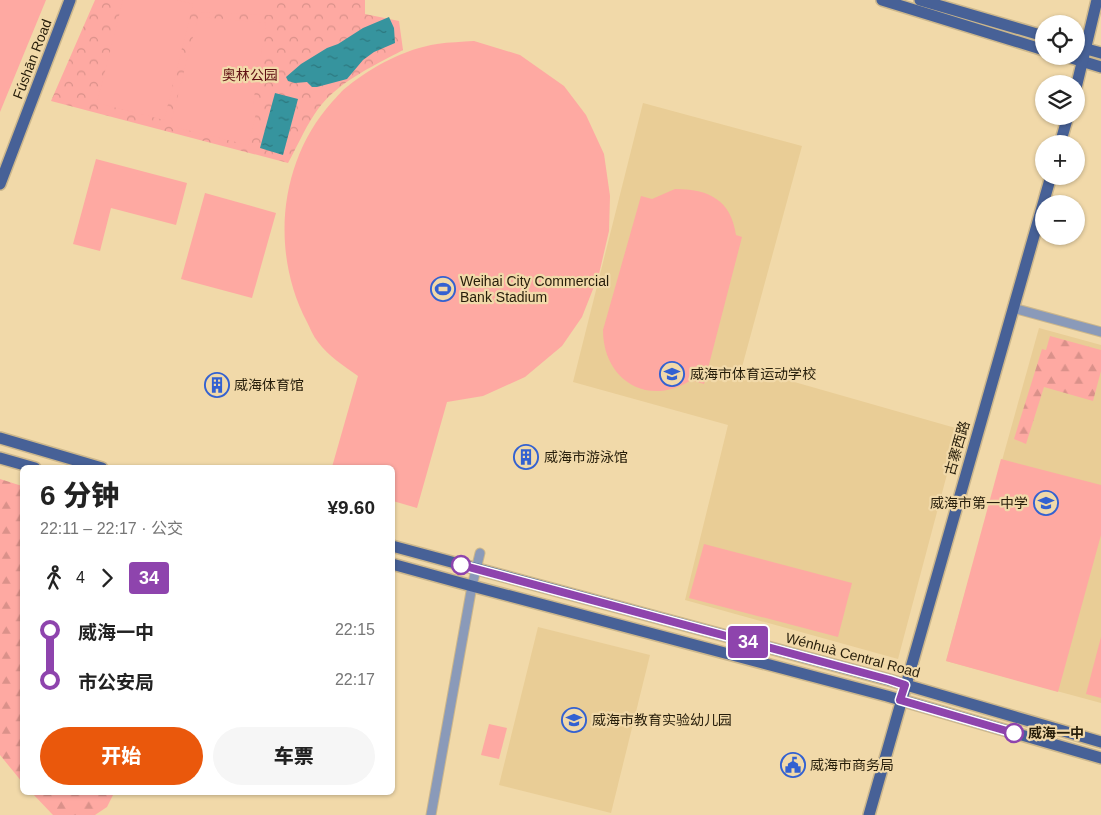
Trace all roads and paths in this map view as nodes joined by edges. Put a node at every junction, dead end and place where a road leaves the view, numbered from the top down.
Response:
1 (70, 0) edge
2 (882, 0) edge
3 (920, 0) edge
4 (1097, 0) edge
5 (1035, 33) edge
6 (1085, 35) edge
7 (1035, 47) edge
8 (1085, 48) edge
9 (1101, 53) edge
10 (1085, 62) edge
11 (1101, 67) edge
12 (0, 184) edge
13 (1048, 185) edge
14 (1013, 308) junction
15 (1101, 332) edge
16 (0, 438) edge
17 (0, 458) edge
18 (24, 465) edge
19 (92, 465) edge
20 (395, 547) edge
21 (480, 553) dead end
22 (395, 565) edge
23 (476, 569) junction
24 (472, 586) junction
25 (905, 685) junction
26 (900, 700) junction
27 (1101, 742) edge
28 (1101, 758) edge
29 (432, 815) edge
30 (869, 815) edge

1 - 12 main road, Fúshān Road
2 - 7 main road
3 - 5 main road
4 - 6 main road
8 - 9 main road
10 - 11 main road
13 - 14 main road, 古寨西路
14 - 15 street
14 - 25 main road, 古寨西路
16 - 19 main road
17 - 18 main road
20 - 23 main road, Wénhuà Central Road
21 - 23 street
22 - 24 main road
23 - 24 street
23 - 25 main road, Wénhuà Central Road
24 - 26 main road
24 - 29 street
25 - 26 main road, 古寨西路
25 - 27 main road, Wénhuà Central Road
26 - 28 main road
26 - 30 main road, 古寨西路

